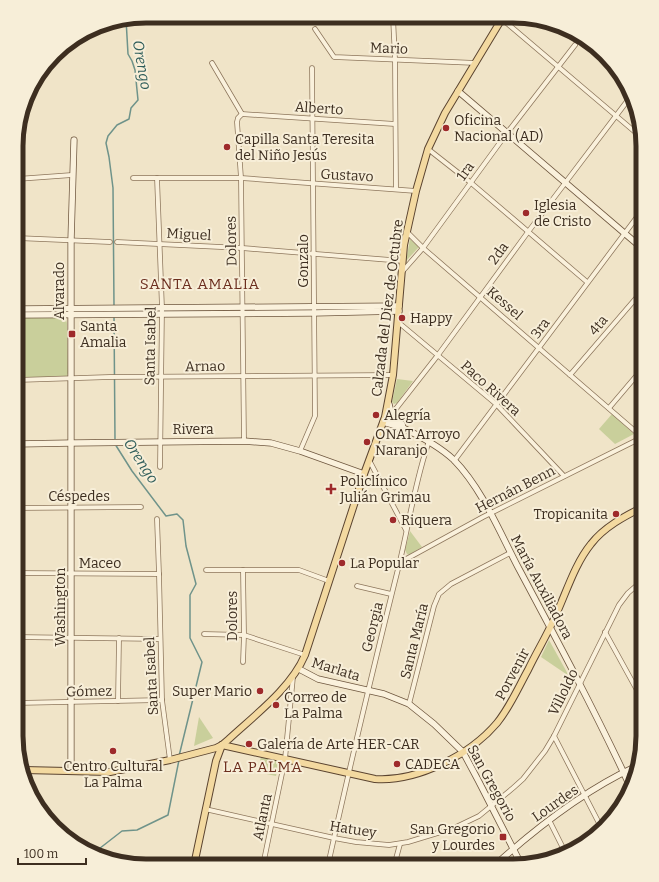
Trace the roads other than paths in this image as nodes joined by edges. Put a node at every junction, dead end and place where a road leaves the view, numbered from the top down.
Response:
1 (393, 23) edge
2 (499, 23) edge
3 (508, 23) edge
4 (316, 29) dead end
5 (575, 45) dead end
6 (395, 59) junction
7 (212, 63) dead end
8 (476, 63) junction
9 (558, 67) junction
10 (312, 68) dead end
11 (458, 91) junction
12 (627, 102) edge
13 (242, 114) junction
14 (616, 116) junction
15 (313, 118) junction
16 (395, 124) junction
17 (507, 132) junction
18 (635, 133) edge
19 (74, 140) dead end
20 (428, 149) junction
21 (72, 175) junction
22 (133, 178) dead end
23 (156, 178) junction
24 (241, 178) junction
25 (23, 179) edge
26 (470, 182) junction
27 (566, 183) junction
28 (314, 184) junction
29 (396, 189) junction
30 (416, 191) junction
31 (636, 218) edge
32 (406, 231) junction
33 (528, 232) junction
34 (625, 233) junction
35 (23, 238) edge
36 (71, 240) junction
37 (110, 242) dead end
38 (117, 242) dead end
39 (636, 243) edge
40 (159, 244) junction
41 (242, 248) junction
42 (423, 248) junction
43 (314, 254) junction
44 (403, 261) junction
45 (402, 272) junction
46 (587, 282) junction
47 (481, 297) junction
48 (636, 298) edge
49 (399, 308) junction
50 (23, 309) edge
51 (314, 310) junction
52 (162, 311) junction
53 (242, 311) junction
54 (72, 312) junction
55 (23, 314) edge
56 (398, 322) junction
57 (539, 348) junction
58 (438, 355) junction
59 (393, 375) junction
60 (570, 375) junction
61 (243, 376) junction
62 (315, 376) junction
63 (636, 376) edge
64 (160, 377) junction
65 (71, 379) junction
66 (23, 380) edge
67 (496, 404) junction
68 (609, 408) junction
69 (387, 419) junction
70 (403, 428) junction
71 (636, 432) edge
72 (244, 441) junction
73 (429, 441) junction
74 (636, 441) edge
75 (72, 442) junction
76 (160, 442) junction
77 (23, 444) edge
78 (300, 451) junction
79 (369, 460) junction
80 (454, 461) junction
81 (160, 467) dead end
82 (364, 474) junction
83 (564, 476) junction
84 (72, 506) junction
85 (142, 507) dead end
86 (23, 508) edge
87 (636, 511) edge
88 (490, 514) junction
89 (157, 519) dead end
90 (406, 530) junction
91 (510, 553) junction
92 (399, 563) junction
93 (206, 570) dead end
94 (243, 570) junction
95 (23, 573) edge
96 (72, 573) junction
97 (159, 574) junction
98 (329, 581) junction
99 (357, 586) dead end
100 (636, 586) edge
101 (391, 594) junction
102 (550, 627) junction
103 (606, 632) junction
104 (204, 634) dead end
105 (244, 635) junction
106 (23, 637) edge
107 (72, 638) junction
108 (119, 638) junction
109 (160, 639) junction
110 (305, 655) junction
111 (243, 662) dead end
112 (298, 669) junction
113 (293, 677) junction
114 (579, 684) junction
115 (636, 688) edge
116 (367, 690) junction
117 (162, 700) junction
118 (118, 701) junction
119 (72, 702) junction
120 (23, 703) edge
121 (409, 704) junction
122 (554, 736) junction
123 (222, 745) junction
124 (203, 751) junction
125 (462, 752) junction
126 (172, 759) junction
127 (285, 759) junction
128 (216, 761) junction
129 (631, 769) edge
130 (28, 770) edge
131 (71, 771) junction
132 (624, 772) junction
133 (348, 774) junction
134 (627, 780) edge
135 (586, 796) junction
136 (492, 806) junction
137 (205, 809) junction
138 (549, 820) junction
139 (271, 823) junction
140 (600, 823) edge
141 (334, 838) junction
142 (400, 844) junction
143 (563, 848) edge
144 (514, 849) junction
145 (195, 859) edge
146 (264, 859) edge
147 (330, 859) edge
148 (396, 859) edge
149 (502, 859) edge
150 (519, 859) edge

1 - 6 street
2 - 8 main road, Calzada del Diez de Octubre
3 - 9 street
4 - 6 street, Mario
5 - 9 street, 1ra
6 - 8 street, Mario
6 - 16 street
7 - 13 street
8 - 11 main road, Calzada del Diez de Octubre
9 - 14 street
9 - 17 street, 1ra
10 - 15 street, Gonzalo
11 - 17 street
11 - 20 main road, Calzada del Diez de Octubre
12 - 14 street, 2da
13 - 15 street, Alberto
13 - 24 street, Dolores
14 - 18 street
14 - 27 street, 2da
15 - 16 street, Alberto
15 - 28 street, Gonzalo
16 - 29 street
17 - 26 street, 1ra
17 - 27 street
19 - 21 street, Alvarado
20 - 26 street
20 - 30 main road, Calzada del Diez de Octubre
21 - 25 street
21 - 36 street, Alvarado
22 - 23 street, Gustavo
23 - 24 street, Gustavo
23 - 40 street, Santa Isabel
24 - 28 street, Gustavo
24 - 41 street, Dolores
26 - 33 street
26 - 42 street, 1ra
27 - 33 street, 2da
27 - 34 street
28 - 29 street, Gustavo
28 - 43 street, Gonzalo
29 - 30 street, Gustavo
30 - 32 main road, Calzada del Diez de Octubre
31 - 34 street, 3ra
32 - 42 street, Kessel
32 - 44 main road, Calzada del Diez de Octubre
33 - 46 street
33 - 47 street, 2da
34 - 39 street
34 - 46 street, 3ra
35 - 36 street
36 - 37 street
36 - 54 street, Alvarado
38 - 40 street, Miguel
40 - 41 street, Miguel
40 - 52 street, Santa Isabel
41 - 43 street, Miguel
41 - 53 street, Dolores
42 - 45 street, 1ra
42 - 47 street, Kessel
43 - 44 street, Miguel
43 - 51 street, Gonzalo
44 - 45 main road, Calzada del Diez de Octubre
45 - 49 main road, Calzada del Diez de Octubre
46 - 57 street, 3ra
47 - 57 street, Kessel
47 - 58 street, 2da
48 - 60 street, 4ta
49 - 51 street
49 - 56 main road, Calzada del Diez de Octubre
50 - 54 street
51 - 53 street
51 - 62 street, Gonzalo
52 - 53 street
52 - 54 street
52 - 64 street, Santa Isabel
53 - 61 street, Dolores
54 - 55 street
54 - 65 street, Alvarado
56 - 58 street, Paco Rivera
56 - 59 main road, Calzada del Diez de Octubre
57 - 60 street, Kessel
57 - 67 street, 3ra
58 - 67 street, Paco Rivera
58 - 69 street, 2da
59 - 62 street, Arnao
59 - 69 main road, Calzada del Diez de Octubre
60 - 68 street, Kessel
61 - 62 street, Arnao
61 - 64 street, Arnao
61 - 72 street, Dolores
62 - 78 street, Gonzalo
63 - 68 street
64 - 65 street, Arnao
64 - 76 street, Santa Isabel
65 - 66 street, Arnao
65 - 75 street, Alvarado
67 - 80 street, 3ra
67 - 83 street, Paco Rivera
68 - 71 street, Kessel
69 - 70 street, María Auxiliadora
69 - 70 street, María Auxiliadora
69 - 79 main road, Calzada del Diez de Octubre
70 - 73 street, María Auxiliadora
72 - 76 street, Rivera
72 - 78 street, Rivera
73 - 80 street, María Auxiliadora
73 - 90 street, Georgia
74 - 83 street, Hernán Benn
75 - 76 street, Rivera
75 - 77 street, Rivera
75 - 84 street, Washington
76 - 81 street, Santa Isabel
78 - 82 street, Rivera
79 - 82 main road, Calzada del Diez de Octubre
79 - 90 street
80 - 88 street, María Auxiliadora
82 - 98 main road, Calzada del Diez de Octubre
83 - 88 street, Hernán Benn
84 - 85 street, Céspedes
84 - 86 street, Céspedes
84 - 96 street, Washington
87 - 102 main road, Porvenir
88 - 91 street, María Auxiliadora
88 - 92 street, Hernán Benn
89 - 97 street, Santa Isabel
90 - 92 street, Georgia
91 - 102 street, María Auxiliadora
91 - 121 street, Santa María
92 - 101 street, Georgia
93 - 94 street
94 - 98 street
94 - 105 street, Dolores
95 - 96 street, Maceo
96 - 97 street, Maceo
96 - 107 street, Washington
97 - 109 street, Santa Isabel
98 - 110 main road, Calzada del Diez de Octubre
99 - 101 street
100 - 103 street, Villoldo
101 - 116 street, Georgia
102 - 114 street, María Auxiliadora
102 - 125 main road, Porvenir
103 - 114 street, Villoldo
103 - 115 street
104 - 105 street
105 - 110 street
105 - 111 street, Dolores
106 - 107 street
107 - 108 street
107 - 119 street, Washington
108 - 109 street
108 - 118 street
109 - 117 street, Santa Isabel
110 - 112 main road, Calzada del Diez de Octubre
112 - 113 main road, Calzada del Diez de Octubre
112 - 116 street, Marlata
113 - 123 main road, Calzada del Diez de Octubre
113 - 127 street, Atlanta
114 - 122 street, Villoldo
114 - 132 street, María Auxiliadora
116 - 121 street, San Gregorio
116 - 133 street, Georgia
117 - 118 street, Gómez
117 - 126 street, Santa Isabel
118 - 119 street, Gómez
119 - 120 street, Gómez
119 - 131 street, Washington
121 - 125 street, San Gregorio
122 - 135 street
122 - 136 street, Villoldo
123 - 124 main road
123 - 127 main road, Porvenir
123 - 128 main road
124 - 126 main road
124 - 128 main road
125 - 133 main road, Porvenir
125 - 136 street, San Gregorio
126 - 131 main road
127 - 133 main road, Porvenir
127 - 139 street, Atlanta
128 - 137 main road
129 - 132 street, Lourdes
130 - 131 main road
132 - 134 street, María Auxiliadora
132 - 135 street, Lourdes
133 - 141 street, Georgia
135 - 138 street, Lourdes
135 - 140 street
136 - 142 street, Hatuey
136 - 144 street, San Gregorio
137 - 139 street, Hatuey
137 - 145 main road
138 - 143 street
138 - 144 street, Lourdes
139 - 141 street, Hatuey
139 - 146 street, Atlanta
141 - 142 street, Hatuey
141 - 147 street, Georgia
142 - 148 street
144 - 149 street, Lourdes
144 - 150 street, San Gregorio

